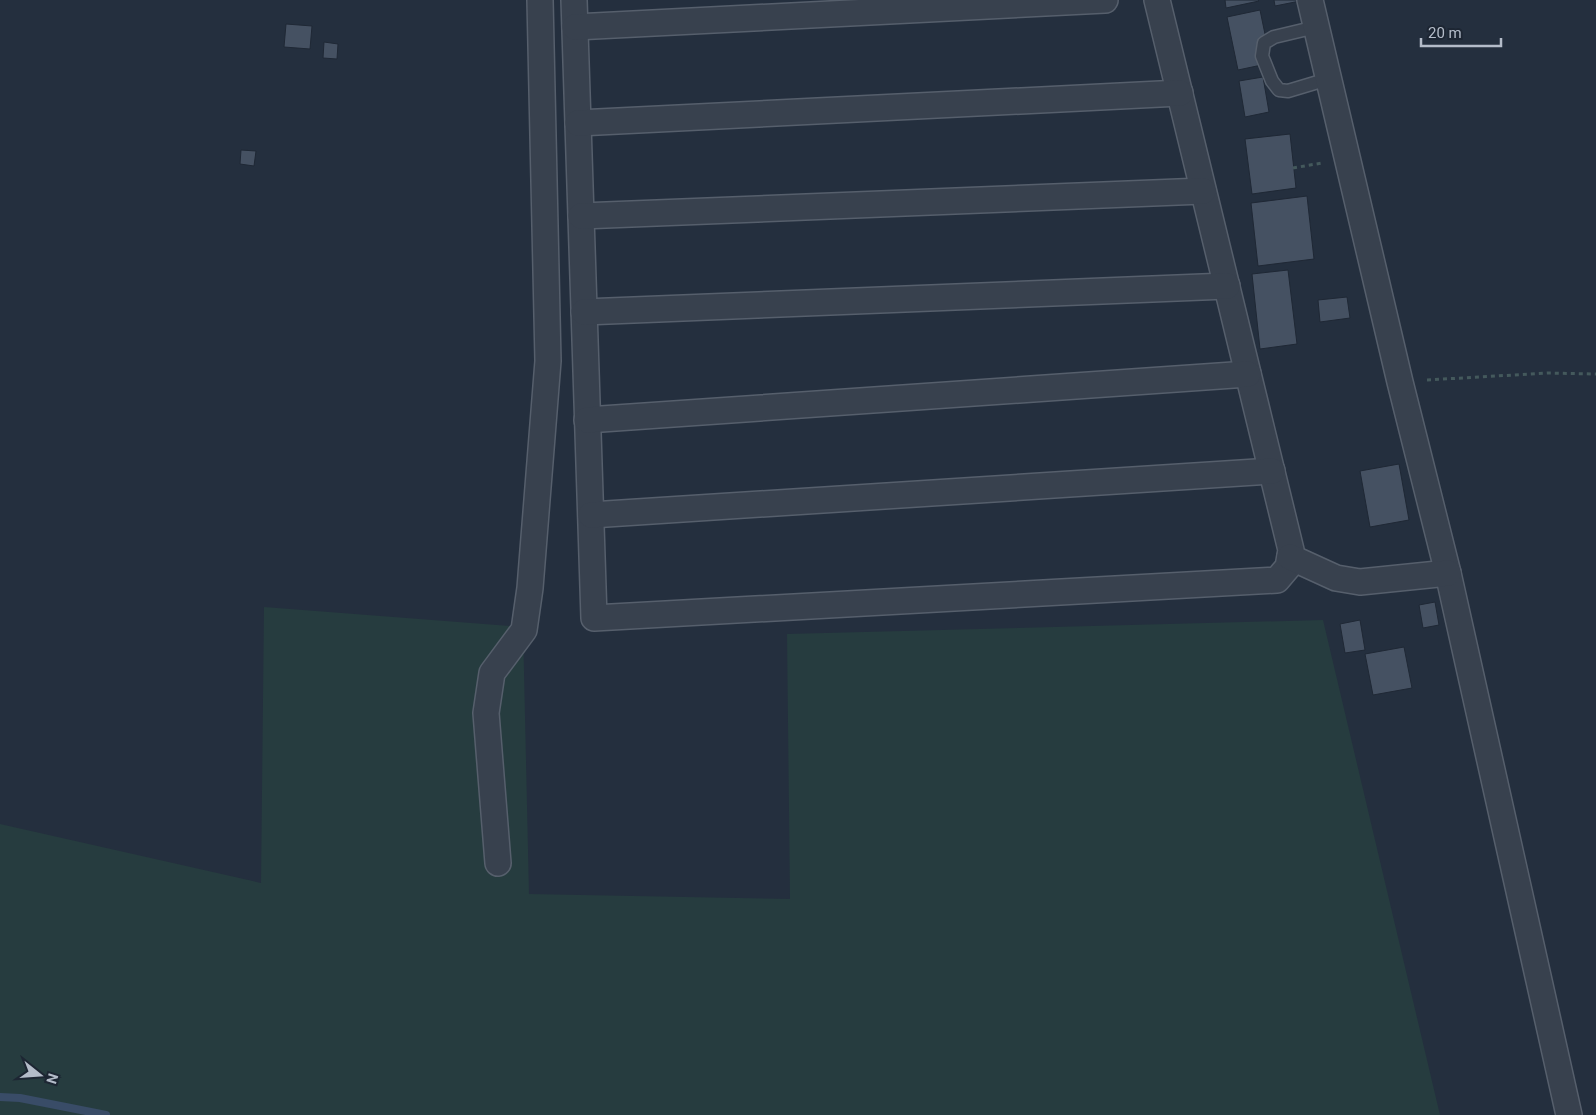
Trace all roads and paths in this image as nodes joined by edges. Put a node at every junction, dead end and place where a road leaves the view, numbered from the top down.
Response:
1 (540, 0) edge
2 (574, 0) edge
3 (1105, 0) edge
4 (1156, 0) edge
5 (1310, 0) edge
6 (575, 27) junction
7 (1316, 27) junction
8 (1328, 79) junction
9 (1180, 93) junction
10 (578, 123) junction
11 (1203, 191) junction
12 (581, 216) junction
13 (1227, 286) junction
14 (584, 312) junction
15 (1248, 374) junction
16 (1596, 374) edge
17 (1400, 382) junction
18 (588, 420) junction
19 (1272, 471) junction
20 (591, 515) junction
21 (1290, 557) junction
22 (1448, 573) junction
23 (498, 862) dead end
24 (1569, 1115) edge

1 - 23 street
2 - 6 street
3 - 6 street
4 - 9 street
5 - 7 street
6 - 10 street
7 - 8 street
7 - 8 lane
8 - 17 street
9 - 10 street
9 - 11 street
10 - 12 street
11 - 12 street
11 - 13 street
12 - 14 street
13 - 14 street
13 - 15 street
14 - 18 street
15 - 18 street
15 - 19 street
16 - 17 path
17 - 22 street
18 - 20 street
19 - 20 street
19 - 21 street
20 - 21 street
21 - 22 street
22 - 24 street

